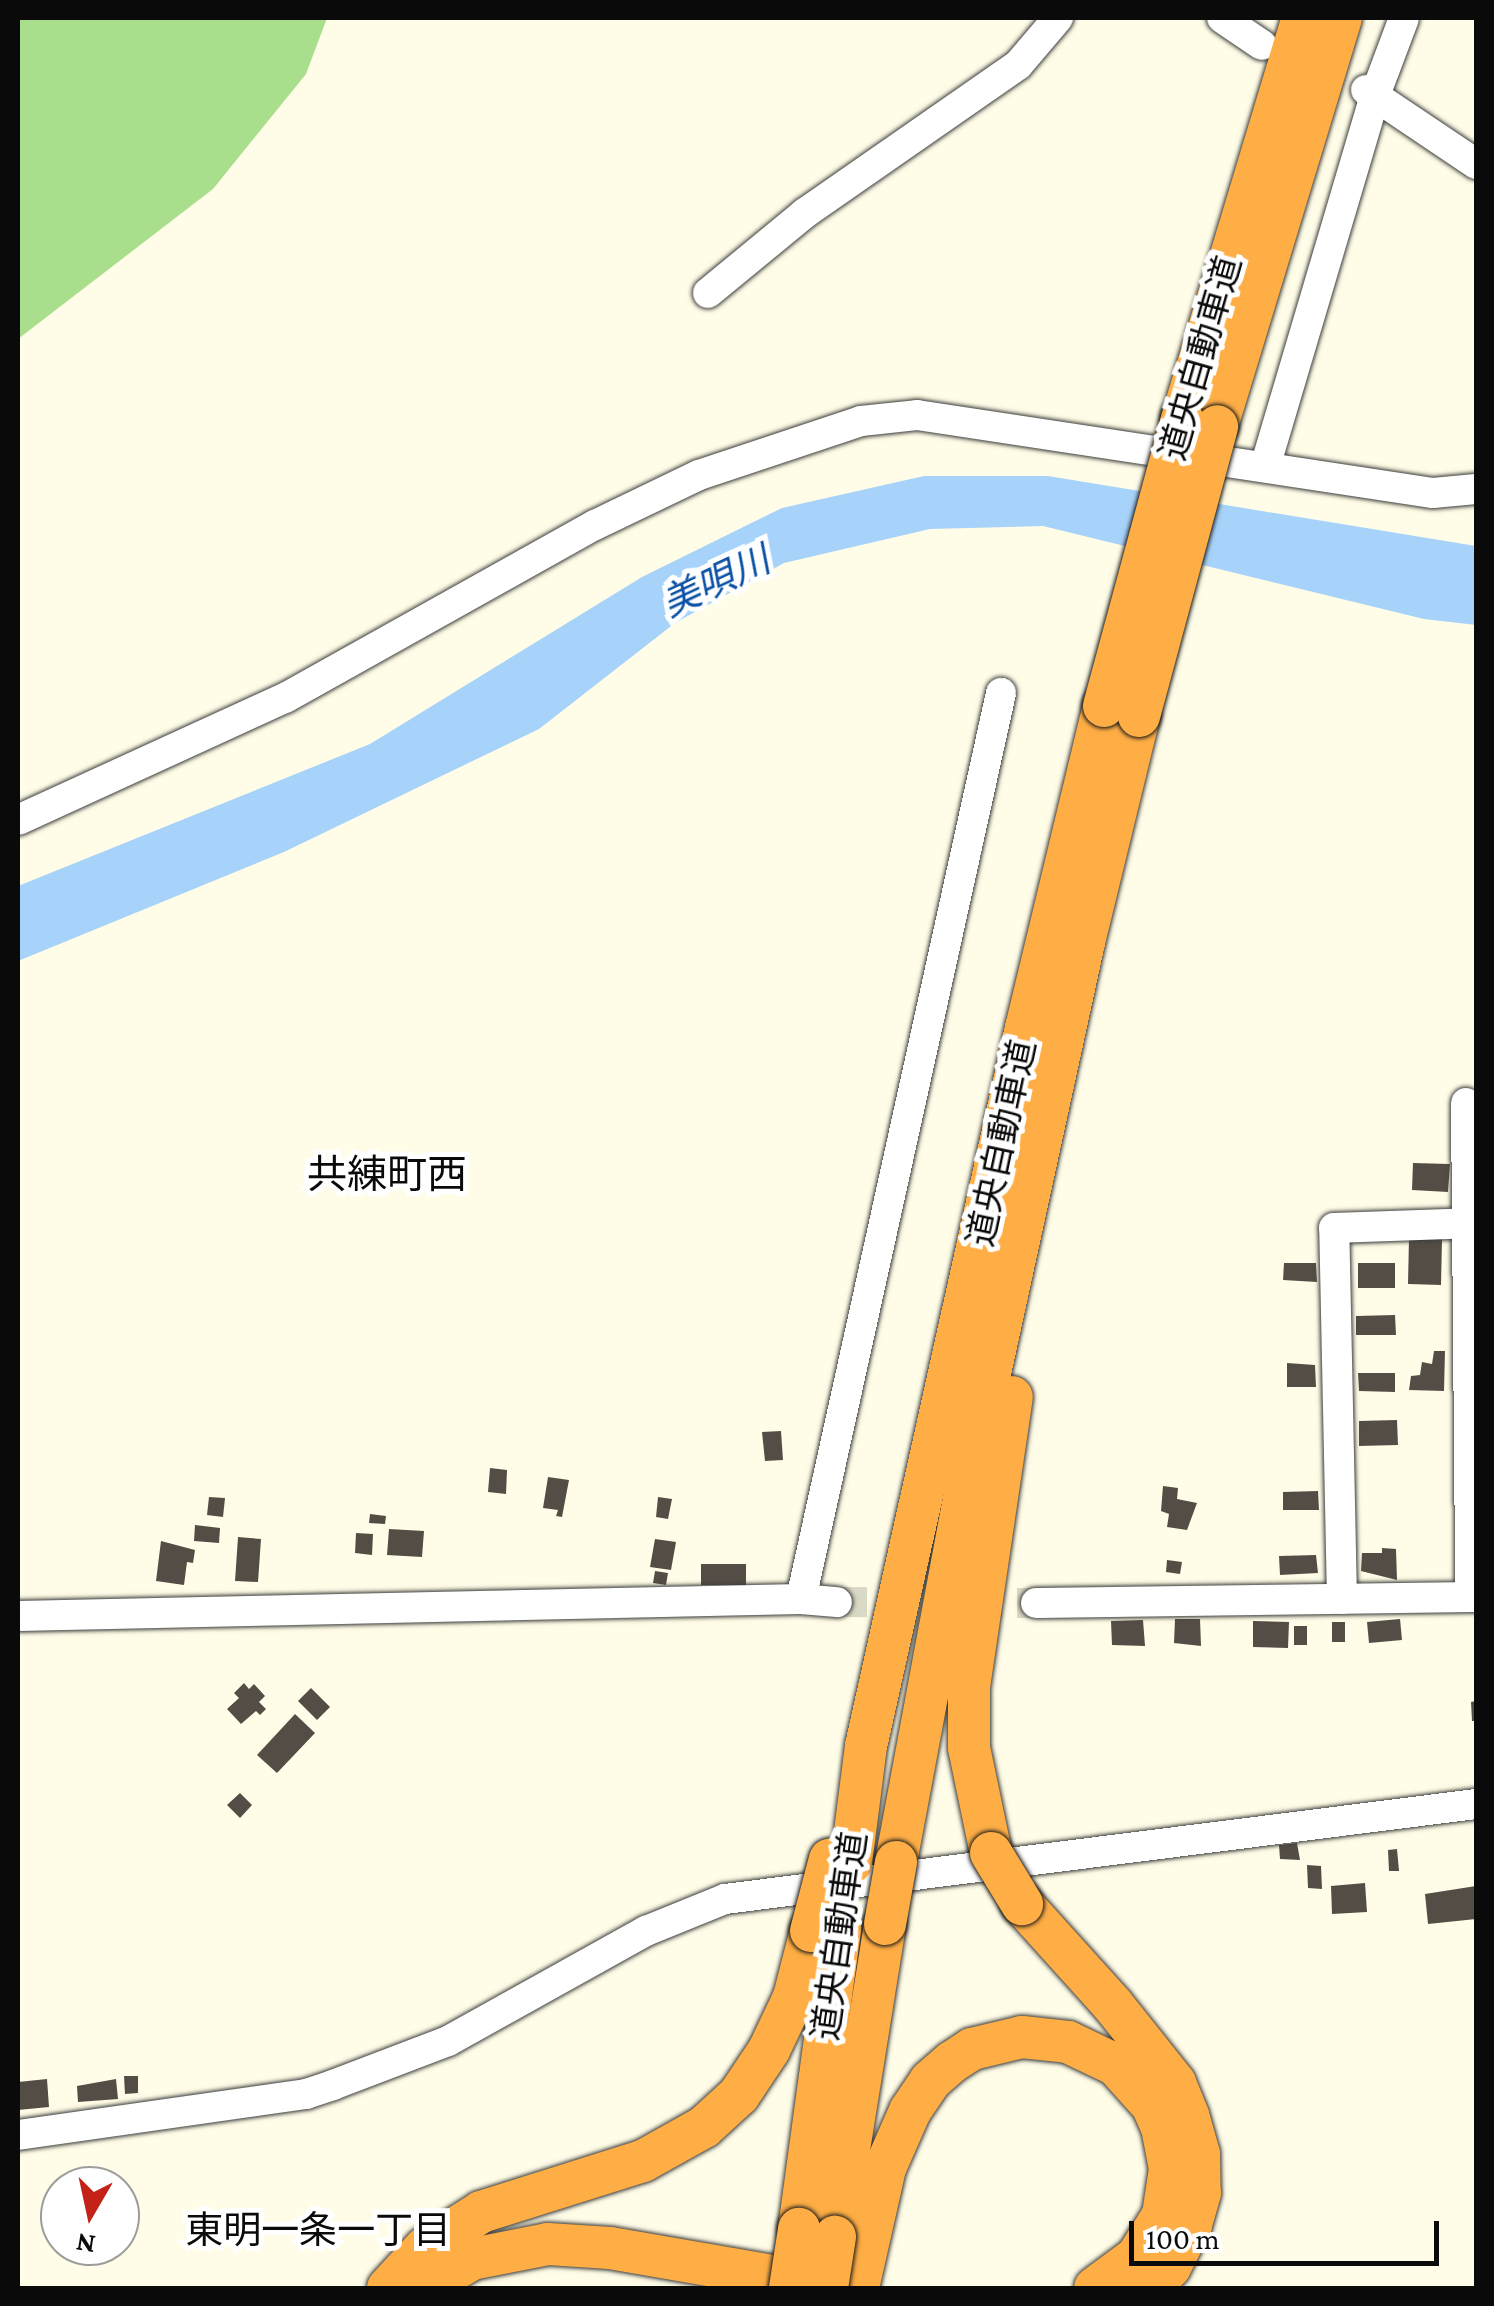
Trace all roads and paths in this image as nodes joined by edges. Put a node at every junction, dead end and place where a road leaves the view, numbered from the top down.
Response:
1 (1058, 18) edge
2 (1304, 18) edge
3 (1341, 18) edge
4 (1404, 18) edge
5 (1370, 94) junction
6 (1476, 164) edge
7 (708, 294) dead end
8 (1200, 422) junction
9 (1265, 467) junction
10 (1476, 489) edge
11 (1000, 693) dead end
12 (1122, 711) junction
13 (18, 820) edge
14 (1084, 942) junction
15 (1466, 1103) dead end
16 (1472, 1224) edge
17 (1473, 1597) edge
18 (801, 1599) junction
19 (1342, 1599) junction
20 (837, 1602) tunnel mouth
21 (1036, 1603) tunnel mouth
22 (18, 1616) edge
23 (1476, 1804) edge
24 (826, 1930) junction
25 (18, 2135) edge
26 (834, 2236) junction
27 (388, 2288) edge
28 (423, 2288) edge
29 (480, 2288) edge
30 (696, 2288) edge
31 (790, 2288) edge
32 (827, 2288) edge
33 (842, 2288) edge
34 (858, 2288) edge
35 (1095, 2288) edge
36 (1150, 2288) edge

1 - 7 street
2 - 8 highway, 道央自動車道
3 - 8 highway, 道央自動車道
4 - 5 street
5 - 6 street
5 - 9 street
8 - 12 highway, 道央自動車道, bridge
9 - 10 street
9 - 13 street
11 - 18 street
12 - 14 highway, 道央自動車道
12 - 24 highway, 道央自動車道
14 - 26 highway, 道央自動車道, bridge
14 - 36 highway, bridge
15 - 16 street
16 - 17 street
16 - 19 street
17 - 19 street
18 - 20 street
18 - 22 street
19 - 21 street
23 - 25 street
24 - 26 highway, 道央自動車道
24 - 27 highway
26 - 31 highway, 道央自動車道, bridge
26 - 32 highway, 道央自動車道, bridge
26 - 34 highway
26 - 35 highway
28 - 33 highway
29 - 30 highway

